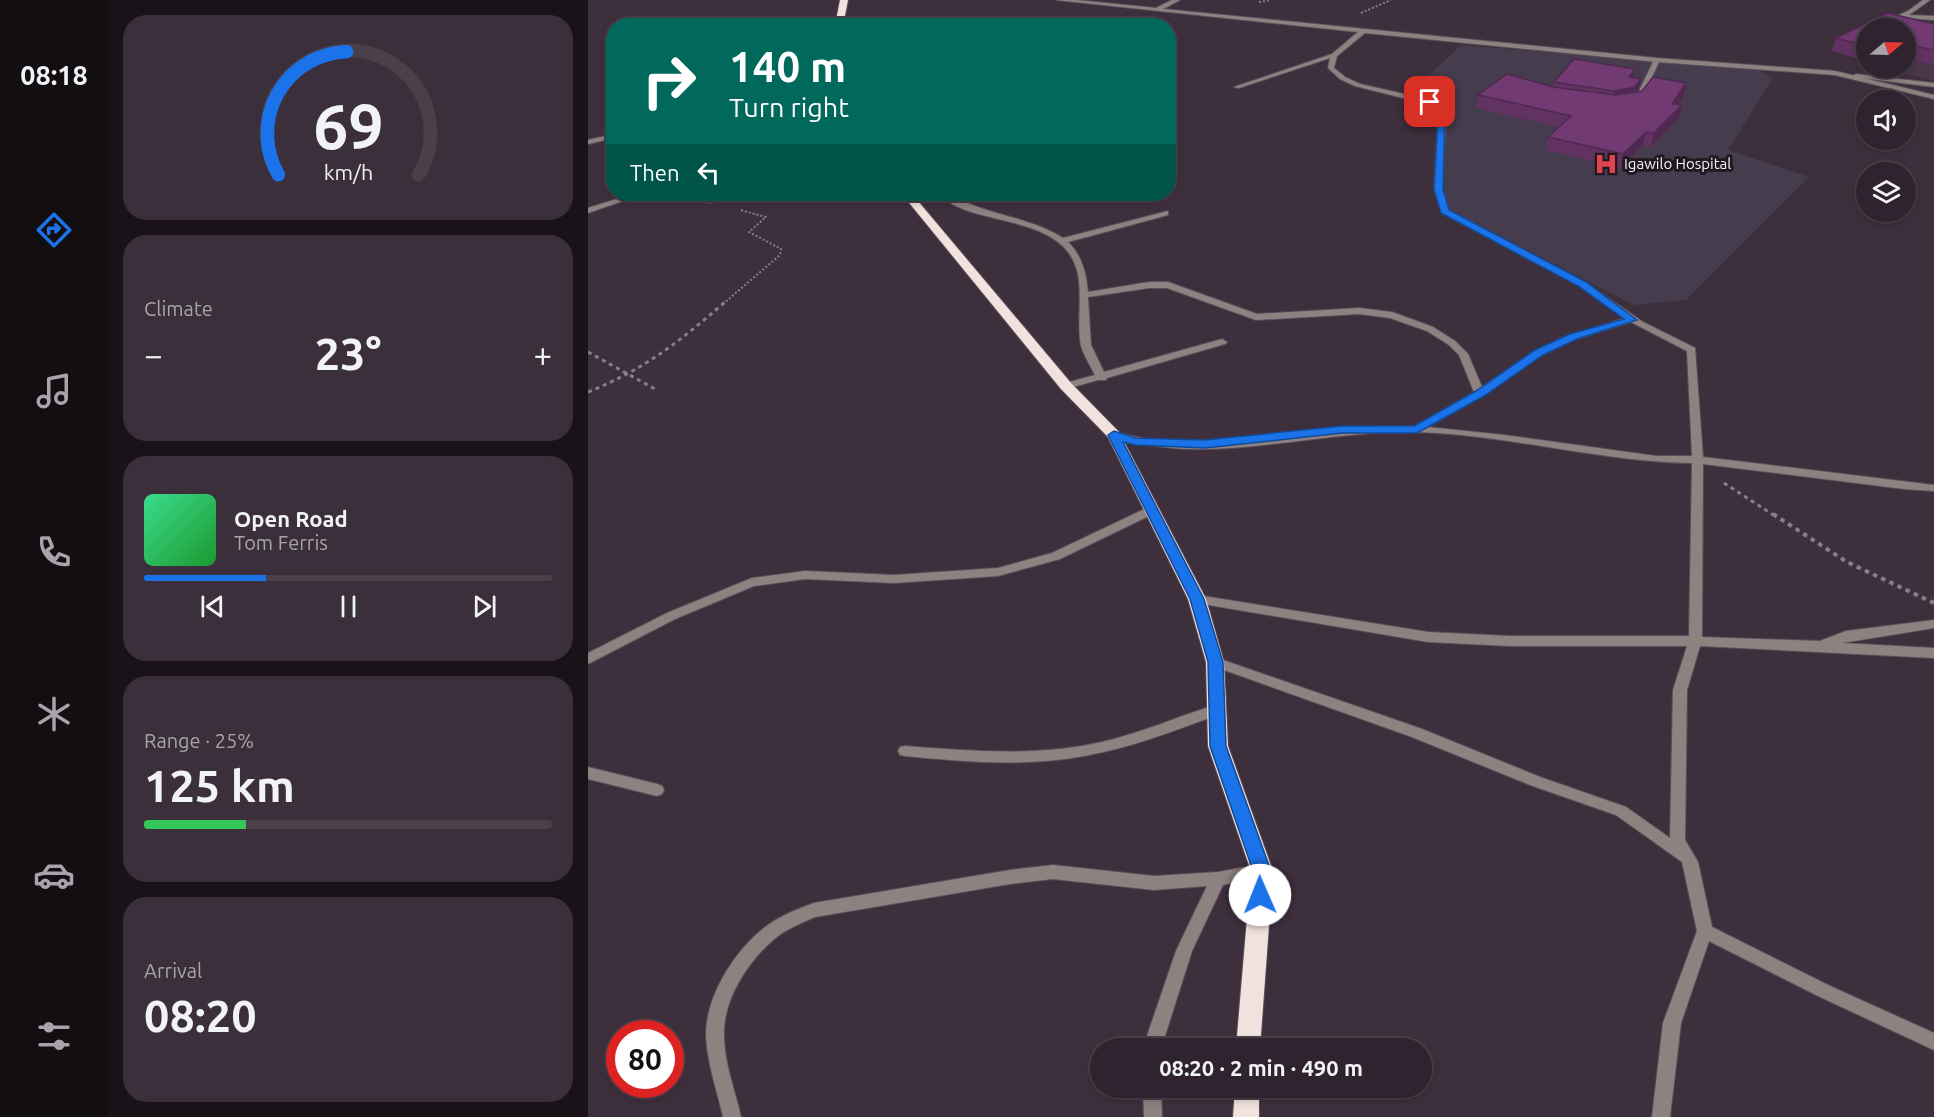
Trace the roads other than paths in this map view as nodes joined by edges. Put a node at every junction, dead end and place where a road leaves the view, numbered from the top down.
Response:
1 (844, 0) edge
2 (1059, 0) edge
3 (1177, 0) edge
4 (1927, 0) edge
5 (1158, 8) junction
6 (1899, 16) junction
7 (841, 18) edge
8 (1895, 18) edge
9 (1934, 18) edge
10 (1363, 31) junction
11 (1334, 55) junction
12 (1657, 60) junction
13 (1856, 76) edge
14 (1864, 78) edge
15 (1874, 78) edge
16 (1934, 85) edge
17 (1237, 87) dead end
18 (1934, 97) edge
19 (1626, 105) edge
20 (606, 138) edge
21 (588, 142) edge
22 (618, 201) edge
23 (913, 201) edge
24 (957, 201) edge
25 (588, 211) edge
26 (1164, 213) dead end
27 (1063, 242) junction
28 (1083, 295) junction
29 (1632, 320) junction
30 (1222, 342) dead end
31 (1102, 378) junction
32 (1066, 387) junction
33 (1480, 393) junction
34 (1417, 429) junction
35 (1114, 435) junction
36 (1698, 460) junction
37 (1934, 488) edge
38 (1153, 509) junction
39 (1197, 599) junction
40 (1934, 624) edge
41 (1695, 642) junction
42 (1821, 646) junction
43 (1934, 653) edge
44 (588, 659) edge
45 (1215, 662) junction
46 (1215, 710) junction
47 (905, 751) dead end
48 (588, 773) edge
49 (657, 790) dead end
50 (1690, 862) junction
51 (1262, 871) junction
52 (1218, 879) junction
53 (1705, 931) junction
54 (1156, 1038) edge
55 (1249, 1038) edge
56 (1934, 1042) edge
57 (1152, 1098) edge
58 (1247, 1098) edge
59 (732, 1117) edge
60 (1153, 1117) edge
61 (1246, 1117) edge
62 (1661, 1117) edge

1 - 7 highway
2 - 5 street
3 - 5 street
4 - 6 street
5 - 10 street
6 - 8 street
6 - 9 street
10 - 11 street
10 - 12 street
11 - 17 street
11 - 29 street
12 - 13 street
12 - 19 street
14 - 18 street
15 - 16 street
20 - 21 street
22 - 25 street
23 - 32 highway
24 - 27 street
26 - 27 street
27 - 28 street
28 - 31 street
28 - 33 street
29 - 33 street
29 - 36 street
30 - 31 street
31 - 32 street
32 - 35 highway
33 - 34 street
34 - 35 street
34 - 36 street
35 - 38 highway
36 - 37 street
36 - 41 street
38 - 39 highway
38 - 44 street
39 - 41 street
39 - 45 highway
40 - 42 street
41 - 42 street
41 - 50 street
42 - 43 street
45 - 46 highway
45 - 50 street
46 - 47 street
46 - 51 highway
48 - 49 street
50 - 53 street
51 - 52 street
51 - 55 highway
52 - 54 street
52 - 59 street
53 - 56 street
53 - 62 street
57 - 60 street
58 - 61 highway

